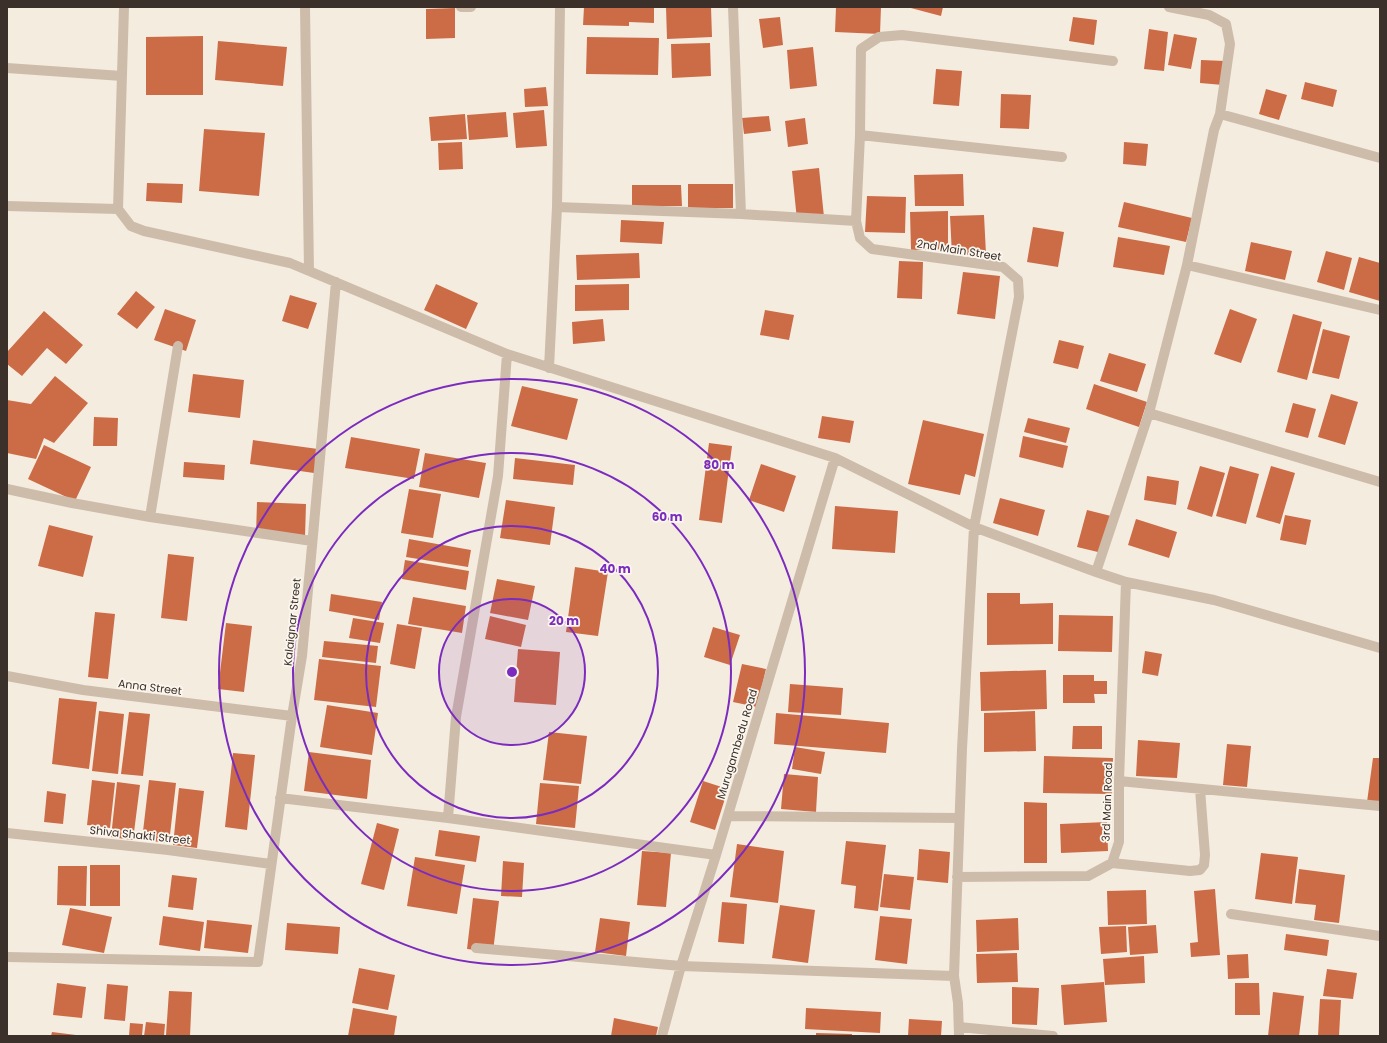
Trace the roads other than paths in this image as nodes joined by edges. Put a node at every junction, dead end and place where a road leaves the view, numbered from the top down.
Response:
1 (124, 7) edge
2 (305, 7) edge
3 (461, 7) edge
4 (471, 7) edge
5 (560, 7) edge
6 (733, 7) edge
7 (1169, 7) edge
8 (1113, 61) dead end
9 (7, 68) edge
10 (122, 76) junction
11 (1220, 114) junction
12 (860, 135) junction
13 (1062, 157) dead end
14 (1380, 158) edge
15 (7, 206) edge
16 (557, 207) junction
17 (118, 209) junction
18 (741, 214) junction
19 (856, 221) junction
20 (1188, 265) junction
21 (309, 271) junction
22 (336, 282) junction
23 (1380, 310) edge
24 (178, 346) dead end
25 (507, 354) junction
26 (549, 368) junction
27 (1149, 413) junction
28 (835, 458) junction
29 (1380, 482) edge
30 (7, 489) edge
31 (150, 517) junction
32 (974, 527) junction
33 (312, 540) junction
34 (1096, 572) junction
35 (1126, 582) junction
36 (1380, 648) edge
37 (7, 676) edge
38 (292, 716) junction
39 (1119, 781) junction
40 (1200, 789) junction
41 (280, 798) junction
42 (1380, 806) edge
43 (728, 816) junction
44 (448, 818) junction
45 (959, 818) junction
46 (7, 833) edge
47 (716, 855) junction
48 (1112, 863) junction
49 (271, 864) junction
50 (958, 877) junction
51 (1231, 914) dead end
52 (1380, 936) edge
53 (476, 948) dead end
54 (7, 957) edge
55 (682, 966) junction
56 (954, 976) junction
57 (959, 1031) edge
58 (662, 1036) edge
59 (1053, 1036) edge

1 - 10 street
2 - 21 street
3 - 4 street
5 - 16 street
6 - 18 street
7 - 11 street
8 - 12 street, 2nd Main Street
9 - 10 street
10 - 17 street
11 - 14 street
11 - 20 street
12 - 13 street
12 - 19 street, 2nd Main Street
15 - 17 street
16 - 18 street
16 - 26 street
17 - 21 street
18 - 19 street
19 - 32 street, 2nd Main Street
20 - 23 street
20 - 27 street
21 - 22 street
22 - 25 street
22 - 33 street, Kalaignar Street
24 - 31 street
25 - 26 street
25 - 44 street
26 - 28 street
27 - 29 street
27 - 34 street
28 - 32 street
28 - 43 street, Murugambedu Road
30 - 31 street
31 - 33 street
32 - 34 street
32 - 45 street, 2nd Main Street
33 - 38 street, Kalaignar Street
34 - 35 street
35 - 36 street
35 - 39 street, 3rd Main Road
37 - 38 street, Anna Street
38 - 41 street, Kalaignar Street
39 - 40 street
39 - 48 street, 3rd Main Road
40 - 42 street
40 - 48 street
41 - 44 street
41 - 49 street, Kalaignar Street
43 - 45 street
43 - 47 street, Murugambedu Road
44 - 47 street
45 - 50 street, 2nd Main Street
46 - 49 street, Shiva Shakti Street
47 - 55 street, Murugambedu Road
48 - 50 street
49 - 54 street, Kalaignar Street
50 - 56 street, 2nd Main Street
51 - 52 street
53 - 55 street
55 - 56 street
55 - 58 street, Murugambedu Road
56 - 57 street, 2nd Main Street
57 - 59 street

